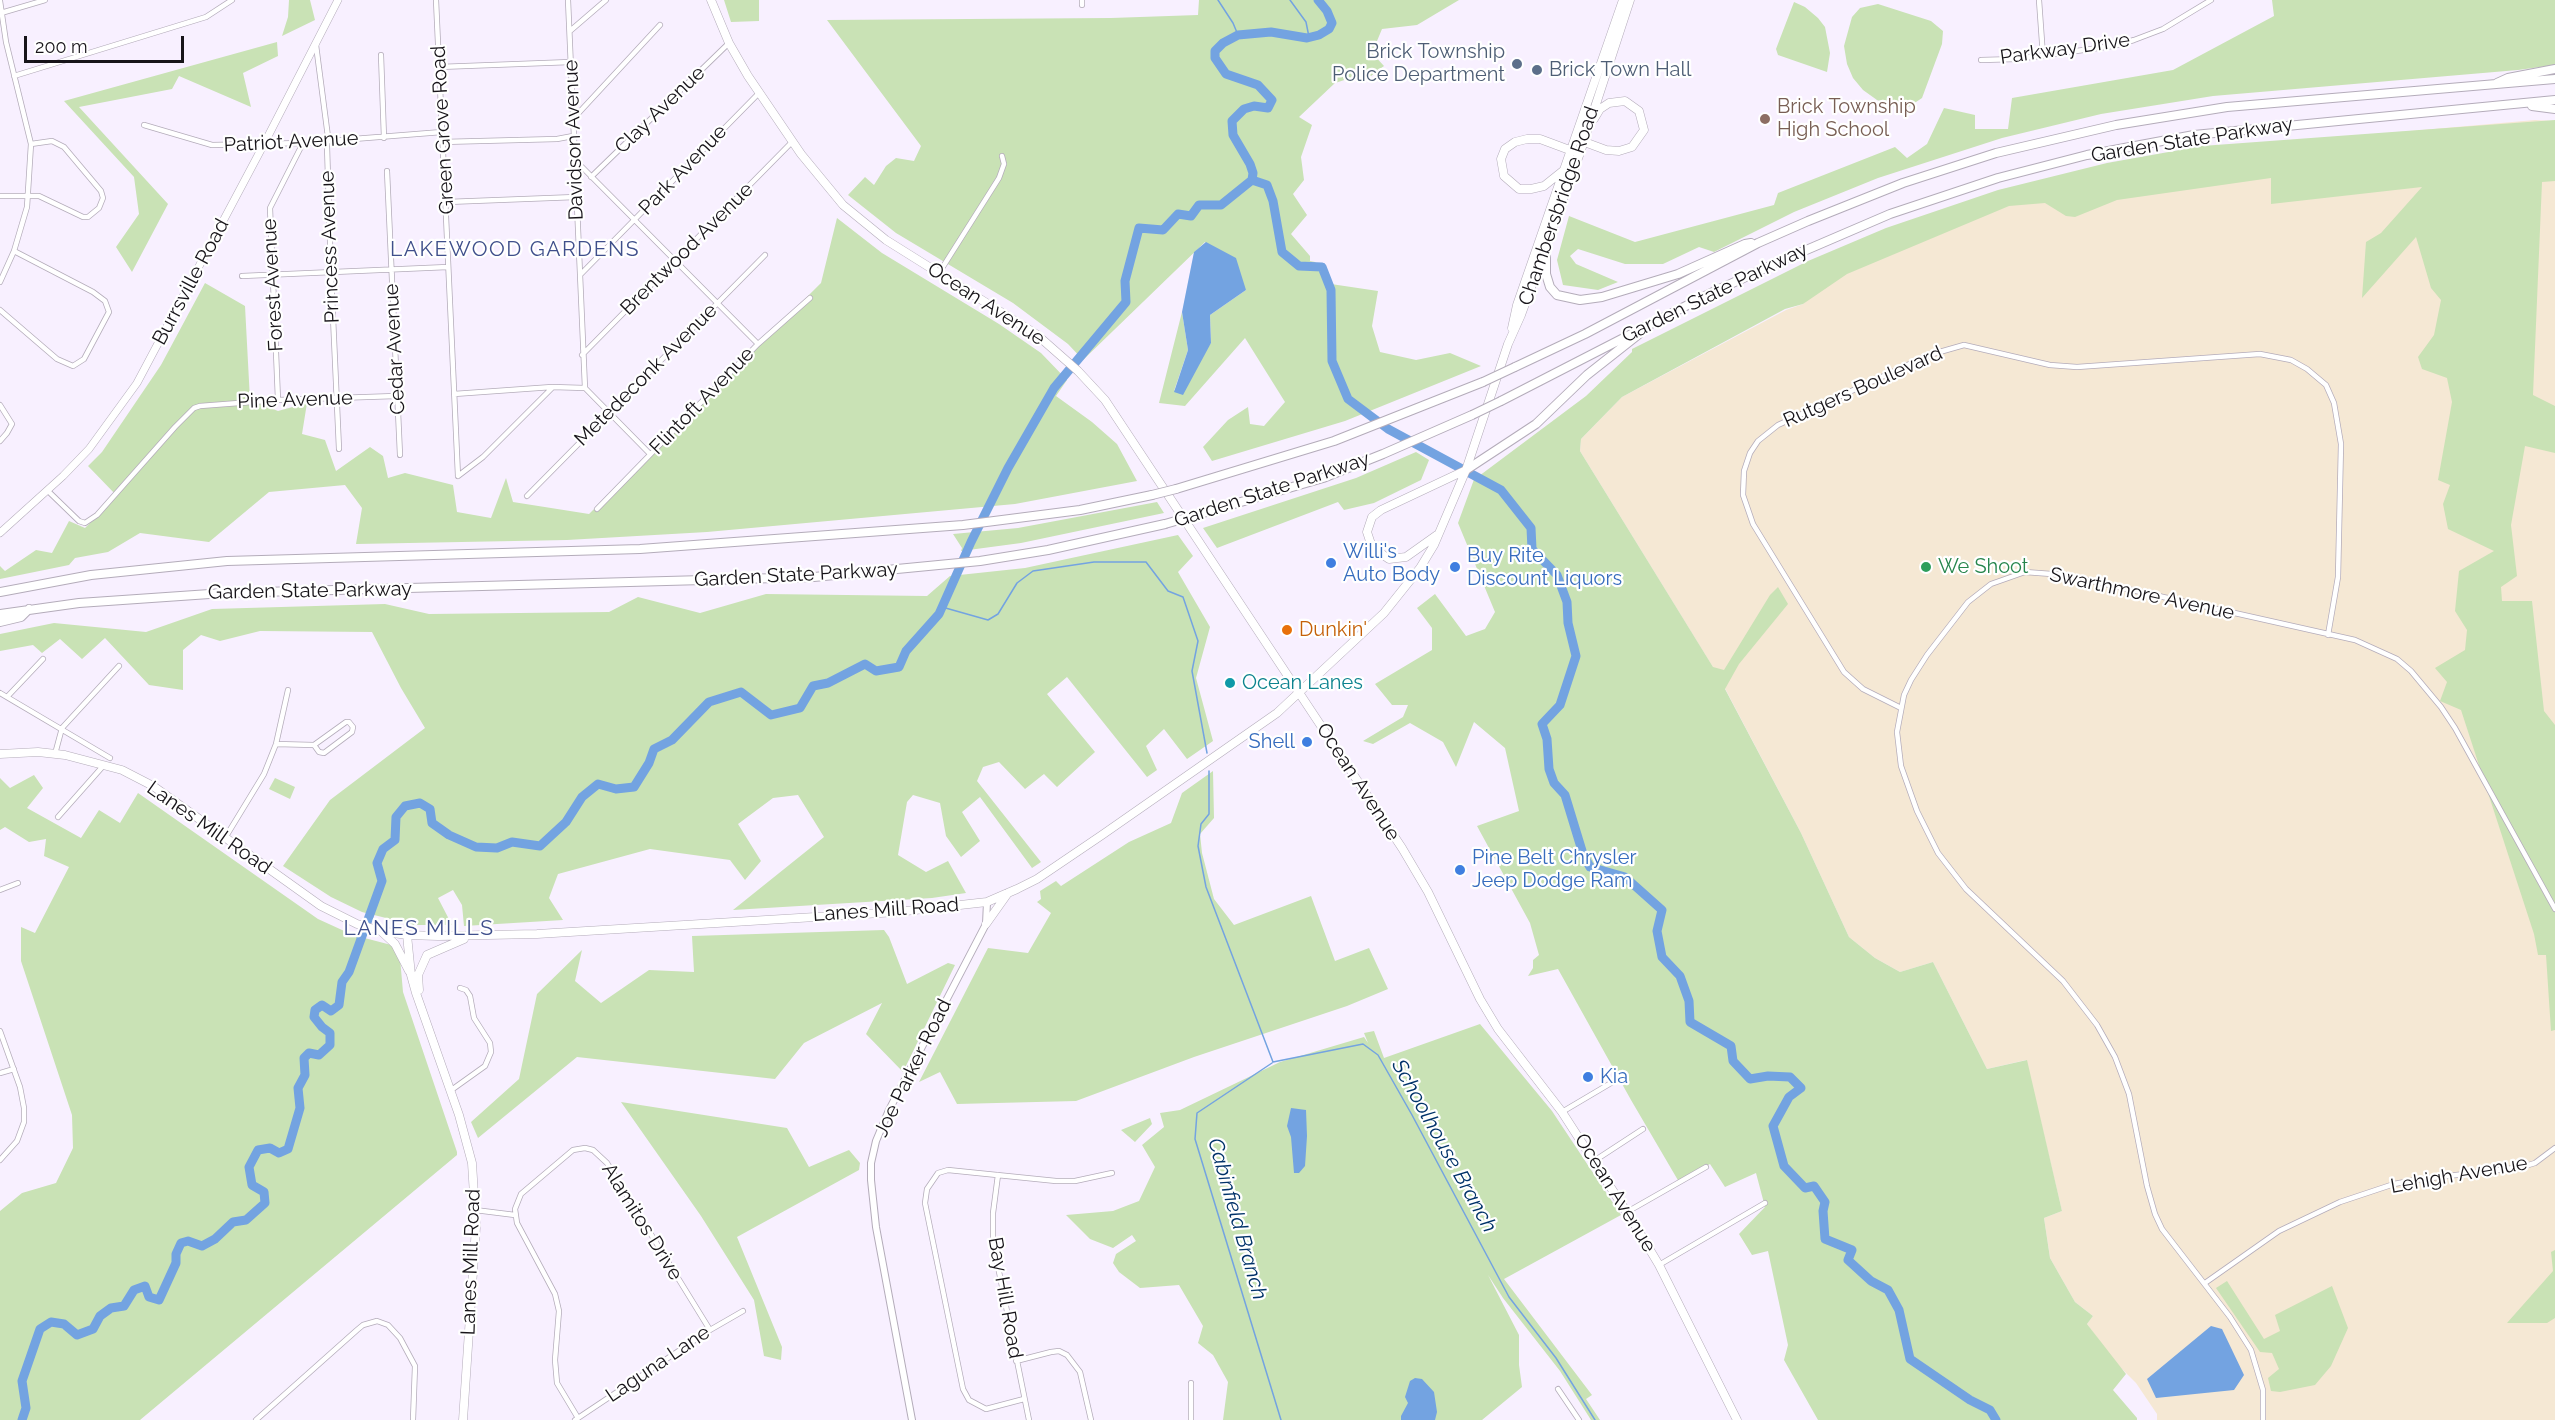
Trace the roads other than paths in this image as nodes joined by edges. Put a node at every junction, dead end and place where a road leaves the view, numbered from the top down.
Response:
1 (45, 0) edge
2 (231, 0) edge
3 (338, 0) edge
4 (436, 0) edge
5 (568, 0) edge
6 (606, 0) edge
7 (711, 0) edge
8 (1623, 0) edge
9 (1630, 0) edge
10 (2039, 0) edge
11 (2211, 0) edge
12 (0, 1) edge
13 (1, 13) edge
14 (660, 25) dead end
15 (570, 31) junction
16 (3, 42) edge
17 (729, 43) junction
18 (316, 45) junction
19 (381, 55) dead end
20 (2043, 56) junction
21 (1981, 60) dead end
22 (571, 62) junction
23 (440, 67) junction
24 (2555, 69) edge
25 (14, 76) junction
26 (2555, 79) edge
27 (2491, 86) junction
28 (759, 93) junction
29 (2555, 100) edge
30 (2520, 104) junction
31 (2555, 109) edge
32 (573, 119) junction
33 (144, 125) dead end
34 (1588, 128) junction
35 (442, 132) junction
36 (573, 136) junction
37 (384, 138) junction
38 (328, 141) junction
39 (1579, 141) junction
40 (442, 142) junction
41 (792, 142) junction
42 (303, 143) junction
43 (31, 144) junction
44 (264, 144) junction
45 (1576, 152) junction
46 (1002, 156) dead end
47 (574, 159) junction
48 (1565, 169) junction
49 (387, 171) dead end
50 (591, 177) junction
51 (29, 195) junction
52 (0, 196) edge
53 (576, 197) junction
54 (447, 202) junction
55 (634, 220) junction
56 (1758, 243) junction
57 (1546, 246) junction
58 (14, 251) junction
59 (765, 255) dead end
60 (675, 262) junction
61 (448, 267) junction
62 (391, 270) junction
63 (331, 273) junction
64 (939, 273) junction
65 (581, 274) junction
66 (274, 275) junction
67 (243, 276) dead end
68 (2, 280) edge
69 (810, 298) dead end
70 (717, 303) junction
71 (0, 310) edge
72 (1656, 321) junction
73 (759, 344) junction
74 (1509, 344) junction
75 (582, 355) junction
76 (552, 387) junction
77 (585, 388) junction
78 (454, 394) junction
79 (396, 396) junction
80 (337, 399) junction
81 (278, 400) junction
82 (0, 405) edge
83 (607, 412) junction
84 (0, 441) edge
85 (339, 449) dead end
86 (650, 454) junction
87 (400, 455) dead end
88 (1468, 467) junction
89 (48, 491) junction
90 (527, 496) dead end
91 (597, 509) dead end
92 (0, 532) edge
93 (1438, 534) junction
94 (0, 592) edge
95 (30, 609) junction
96 (0, 614) edge
97 (0, 622) edge
98 (2328, 634) junction
99 (43, 659) dead end
100 (119, 666) dead end
101 (288, 690) dead end
102 (0, 693) edge
103 (1300, 693) junction
104 (7, 697) junction
105 (1901, 708) junction
106 (62, 728) junction
107 (276, 744) junction
108 (314, 746) junction
109 (0, 754) edge
110 (55, 754) junction
111 (110, 758) dead end
112 (104, 765) junction
113 (58, 817) dead end
114 (225, 838) junction
115 (18, 883) dead end
116 (0, 890) edge
117 (1008, 892) junction
118 (987, 902) junction
119 (2555, 909) edge
120 (986, 924) junction
121 (379, 930) junction
122 (407, 935) junction
123 (475, 935) junction
124 (413, 981) junction
125 (460, 988) dead end
126 (420, 1004) junction
127 (0, 1031) edge
128 (14, 1069) junction
129 (0, 1073) edge
130 (1611, 1083) dead end
131 (450, 1091) junction
132 (1562, 1112) junction
133 (1643, 1129) dead end
134 (2555, 1148) edge
135 (0, 1160) edge
136 (1594, 1161) junction
137 (1706, 1167) dead end
138 (1112, 1173) dead end
139 (998, 1175) junction
140 (1765, 1203) dead end
141 (476, 1210) junction
142 (1628, 1212) junction
143 (515, 1215) junction
144 (1659, 1265) junction
145 (2205, 1283) junction
146 (743, 1311) dead end
147 (710, 1330) junction
148 (1017, 1361) junction
149 (1191, 1383) dead end
150 (1558, 1389) dead end
151 (1024, 1399) junction
152 (577, 1419) edge
153 (256, 1420) edge
154 (412, 1420) edge
155 (463, 1420) edge
156 (912, 1420) edge
157 (1029, 1420) edge
158 (1091, 1420) edge
159 (1191, 1420) edge
160 (1579, 1420) edge
161 (1737, 1420) edge
162 (2263, 1420) edge

1 - 13 street
2 - 25 street
3 - 18 main road, Burrsville Road
4 - 23 street, Green Grove Road
5 - 15 street, Davidson Avenue
6 - 15 street
7 - 17 main road, Ocean Avenue
8 - 39 main road, Chambersbridge Road
9 - 34 main road, Chambersbridge Road
10 - 20 street
11 - 20 street, Parkway Drive
12 - 13 street
13 - 16 street
14 - 32 street
15 - 22 street, Davidson Avenue
16 - 25 street
17 - 28 main road, Ocean Avenue
17 - 50 street, Clay Avenue
18 - 38 street, Princess Avenue
18 - 44 main road, Burrsville Road
19 - 37 street
20 - 21 street, Parkway Drive
22 - 23 street
22 - 32 street, Davidson Avenue
23 - 35 street, Green Grove Road
24 - 27 highway
25 - 43 street
26 - 27 highway, Garden State Parkway
27 - 56 highway, Garden State Parkway
28 - 41 main road, Ocean Avenue
28 - 55 street, Park Avenue
29 - 30 highway, Garden State Parkway
30 - 31 highway
30 - 72 highway, Garden State Parkway
32 - 36 street, Davidson Avenue
33 - 44 street, Patriot Avenue
34 - 39 main road, Chambersbridge Road
34 - 39 main road
35 - 37 street, Patriot Avenue
35 - 40 street, Green Grove Road
36 - 40 street
36 - 47 street, Davidson Avenue
37 - 38 street, Patriot Avenue
38 - 42 street, Patriot Avenue
38 - 63 street, Princess Avenue
39 - 45 main road, Chambersbridge Road
40 - 54 street, Green Grove Road
41 - 60 street, Brentwood Avenue
41 - 64 main road, Ocean Avenue
42 - 44 street, Patriot Avenue
42 - 66 street, Forest Avenue
43 - 51 street
43 - 51 street
44 - 89 main road, Burrsville Road
45 - 48 main road, Chambersbridge Road
45 - 48 main road
45 - 57 main road, Chambersbridge Road
46 - 64 street
47 - 50 street
47 - 53 street, Davidson Avenue
48 - 74 main road, Chambersbridge Road
49 - 62 street, Cedar Avenue
50 - 55 street
51 - 52 street
51 - 58 street
53 - 54 street
53 - 65 street, Davidson Avenue
54 - 61 street, Green Grove Road
55 - 60 street
55 - 65 street, Park Avenue
56 - 57 highway
56 - 94 highway, Garden State Parkway, bridge
57 - 74 main road, Chambersbridge Road
58 - 68 street
58 - 71 street
59 - 70 street, Metedeconk Avenue
60 - 70 street
60 - 75 street, Brentwood Avenue
61 - 62 street
61 - 78 street, Green Grove Road
62 - 63 street
62 - 79 street, Cedar Avenue
63 - 66 street
63 - 80 street, Princess Avenue
64 - 103 main road, Ocean Avenue
65 - 75 street, Davidson Avenue
66 - 67 street
66 - 81 street, Forest Avenue
69 - 73 street, Flintoft Avenue
70 - 73 street
70 - 83 street, Metedeconk Avenue
72 - 88 highway
72 - 95 highway, Garden State Parkway, bridge
73 - 86 street, Flintoft Avenue
74 - 88 main road, Chambersbridge Road
75 - 77 street, Davidson Avenue
76 - 77 street
76 - 78 street
76 - 78 street, Green Grove Road
77 - 83 street
79 - 80 street, Pine Avenue
79 - 87 street, Cedar Avenue
80 - 81 street, Pine Avenue
80 - 85 street, Princess Avenue
81 - 89 street, Pine Avenue
82 - 84 street
83 - 86 street
83 - 90 street, Metedeconk Avenue
86 - 91 street, Flintoft Avenue
88 - 93 main road, Chambersbridge Road
88 - 93 main road
89 - 92 main road, Burrsville Road
93 - 103 main road, Chambersbridge Road
95 - 96 highway, Garden State Parkway
95 - 97 highway
98 - 105 street, Swarthmore Avenue
98 - 105 street, Rutgers Boulevard
98 - 119 street, Swarthmore Avenue
99 - 104 street
100 - 106 street
101 - 107 street
102 - 104 street
103 - 117 main road, Lanes Mill Road
103 - 132 main road, Ocean Avenue
104 - 106 street
105 - 145 street, Swarthmore Avenue
106 - 110 street
106 - 111 street
107 - 108 street
107 - 114 street
108 - 108 street
109 - 110 main road, Lanes Mill Road
110 - 112 main road, Lanes Mill Road
112 - 113 street
112 - 114 main road, Lanes Mill Road
114 - 121 main road, Lanes Mill Road
115 - 116 street
117 - 118 main road, Lanes Mill Road
117 - 120 main road
118 - 120 street, Joe Parker Road
118 - 123 main road, Lanes Mill Road
120 - 156 street, Joe Parker Road
121 - 122 main road, Lanes Mill Road
121 - 124 main road
122 - 123 main road, Lanes Mill Road
122 - 124 main road, Lanes Mill Road
123 - 126 main road
124 - 126 main road, Lanes Mill Road
125 - 131 street
126 - 131 main road, Lanes Mill Road
127 - 128 street
128 - 129 street
128 - 135 street
130 - 132 street
131 - 141 main road, Lanes Mill Road
132 - 136 main road, Ocean Avenue
133 - 136 street
134 - 145 street, Lehigh Avenue
136 - 142 main road, Ocean Avenue
137 - 142 street
138 - 139 street
139 - 148 street, Bay Hill Road
139 - 151 street
140 - 144 street
141 - 143 street
141 - 155 main road, Lanes Mill Road
142 - 144 main road, Ocean Avenue
143 - 147 street, Alamitos Drive
143 - 152 street
144 - 161 main road, Ocean Avenue
145 - 162 street, Swarthmore Avenue
146 - 147 street, Laguna Lane
147 - 152 street, Laguna Lane
148 - 151 street, Bay Hill Road
148 - 158 street
149 - 159 street
150 - 160 street
151 - 157 street, Bay Hill Road
153 - 154 street

